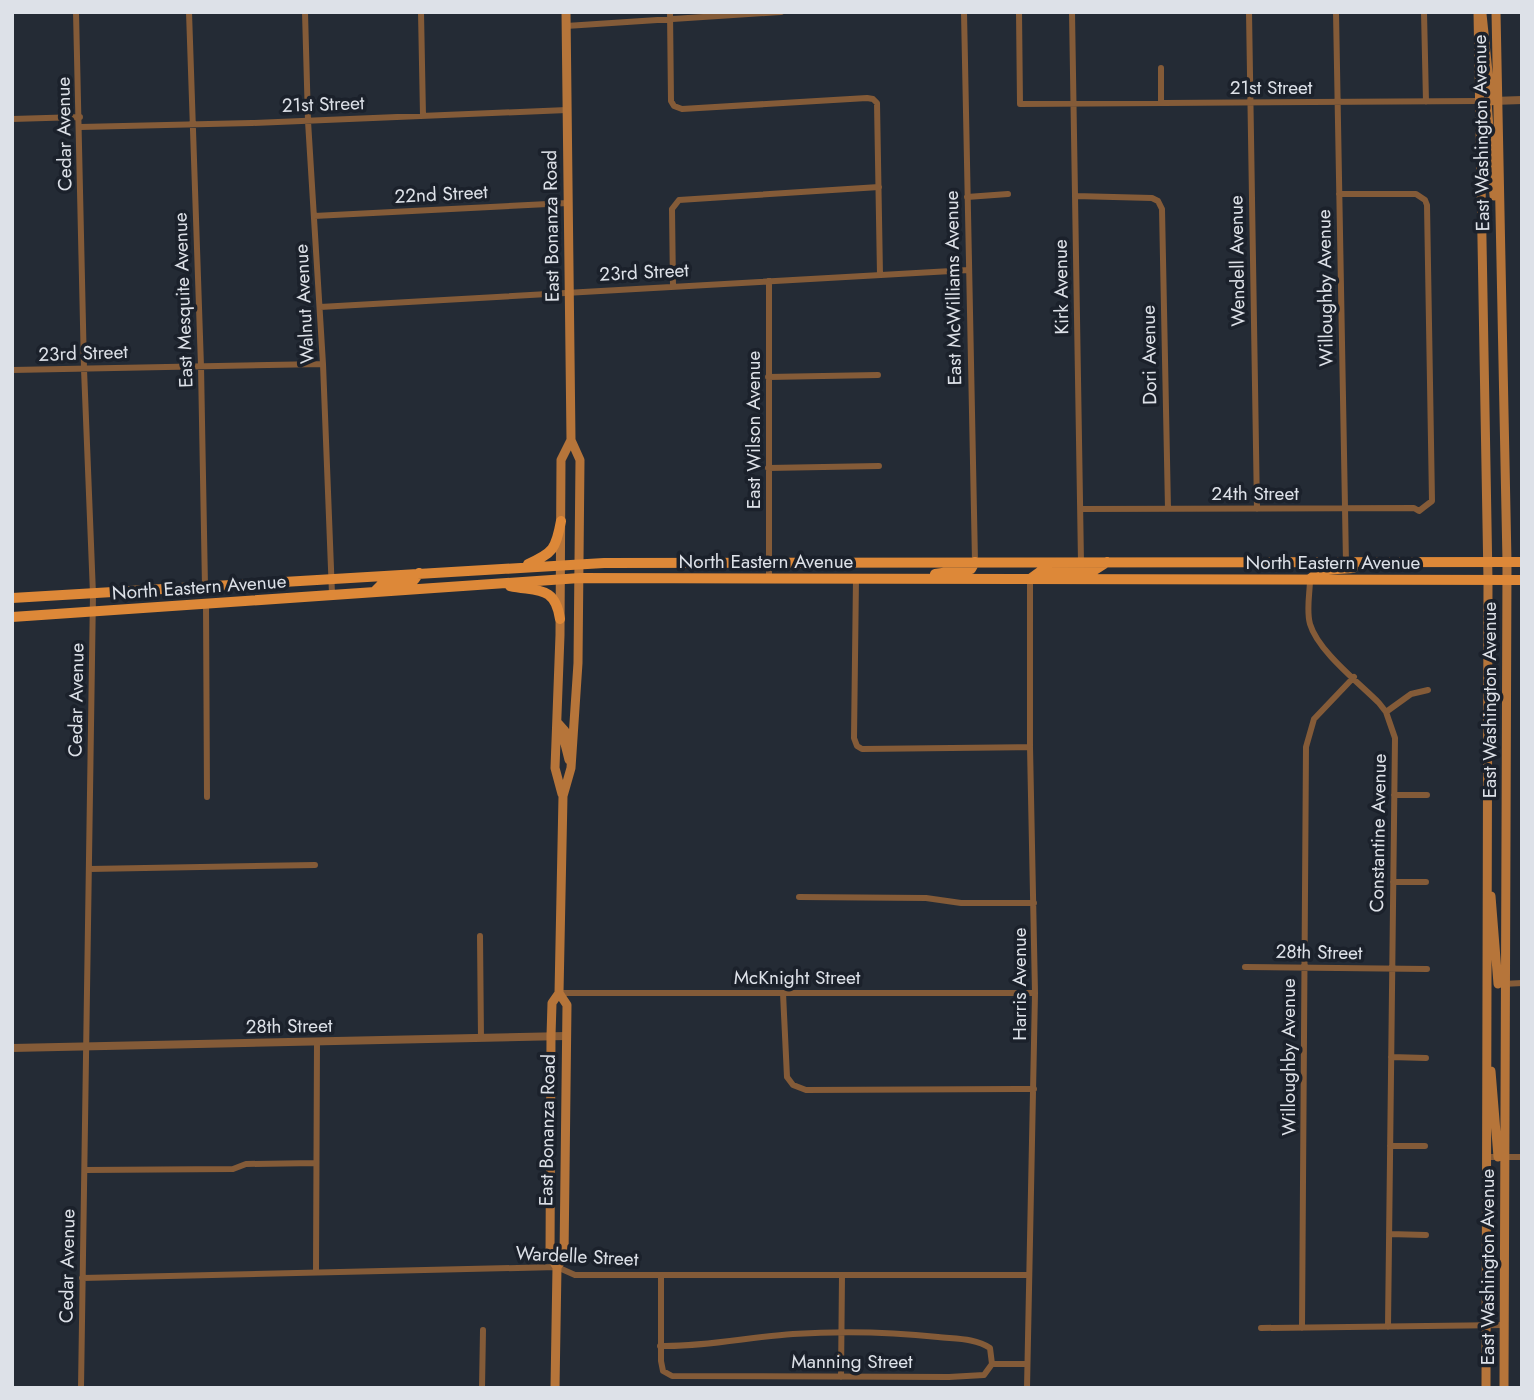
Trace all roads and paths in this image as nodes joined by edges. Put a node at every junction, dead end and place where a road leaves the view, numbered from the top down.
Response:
1 (76, 12) edge
2 (189, 12) edge
3 (305, 12) edge
4 (421, 12) edge
5 (566, 12) edge
6 (781, 12) edge
7 (964, 12) edge
8 (1019, 12) edge
9 (1072, 12) edge
10 (1248, 12) edge
11 (1336, 12) edge
12 (1424, 12) edge
13 (1480, 12) edge
14 (1496, 12) edge
15 (760, 13) edge
16 (670, 16) edge
17 (566, 26) junction
18 (1161, 68) dead end
19 (1522, 100) edge
20 (1489, 101) junction
21 (1337, 102) junction
22 (1426, 102) junction
23 (1161, 103) junction
24 (1250, 103) junction
25 (1073, 104) junction
26 (567, 110) junction
27 (424, 116) junction
28 (80, 117) junction
29 (12, 119) edge
30 (308, 121) junction
31 (192, 125) junction
32 (80, 127) junction
33 (878, 187) junction
34 (1008, 194) dead end
35 (1339, 194) junction
36 (1074, 196) junction
37 (967, 197) junction
38 (568, 203) junction
39 (314, 216) junction
40 (969, 270) junction
41 (880, 275) junction
42 (769, 281) junction
43 (673, 287) junction
44 (569, 293) junction
45 (320, 307) junction
46 (323, 363) junction
47 (201, 366) junction
48 (84, 369) junction
49 (12, 370) edge
50 (878, 374) dead end
51 (768, 377) junction
52 (571, 440) junction
53 (879, 466) dead end
54 (768, 468) junction
55 (1081, 509) junction
56 (1168, 509) junction
57 (1256, 509) junction
58 (1345, 509) junction
59 (561, 522) junction
60 (975, 562) junction
61 (1081, 562) junction
62 (1107, 562) junction
63 (1488, 562) junction
64 (1507, 562) junction
65 (1522, 562) edge
66 (769, 563) junction
67 (1346, 563) junction
68 (1363, 563) junction
69 (580, 564) junction
70 (561, 565) junction
71 (522, 566) junction
72 (419, 573) junction
73 (580, 578) junction
74 (856, 578) junction
75 (904, 578) junction
76 (331, 579) junction
77 (561, 579) junction
78 (769, 579) junction
79 (1030, 579) junction
80 (1310, 579) junction
81 (1522, 580) edge
82 (1488, 581) junction
83 (1507, 581) junction
84 (496, 583) junction
85 (205, 587) junction
86 (375, 592) junction
87 (93, 594) junction
88 (332, 594) junction
89 (12, 598) edge
90 (206, 604) junction
91 (93, 612) junction
92 (12, 617) edge
93 (560, 619) junction
94 (1354, 677) junction
95 (1428, 690) dead end
96 (1386, 712) junction
97 (557, 722) junction
98 (1030, 747) junction
99 (571, 768) junction
100 (1394, 794) junction
101 (1427, 795) dead end
102 (563, 796) junction
103 (206, 797) dead end
104 (315, 865) dead end
105 (1487, 866) junction
106 (89, 869) junction
107 (1393, 882) junction
108 (1426, 882) dead end
109 (799, 897) dead end
110 (1034, 903) junction
111 (480, 936) dead end
112 (1245, 967) dead end
113 (1304, 967) junction
114 (1392, 968) junction
115 (1427, 969) dead end
116 (1487, 984) junction
117 (1502, 984) junction
118 (1522, 984) edge
119 (559, 993) junction
120 (783, 993) junction
121 (1035, 993) junction
122 (551, 1036) junction
123 (566, 1036) junction
124 (481, 1038) junction
125 (317, 1041) junction
126 (87, 1047) junction
127 (12, 1048) edge
128 (1486, 1049) junction
129 (1391, 1057) junction
130 (1426, 1058) dead end
131 (1034, 1089) junction
132 (1390, 1146) junction
133 (1425, 1146) dead end
134 (1486, 1157) junction
135 (1501, 1157) junction
136 (1522, 1157) edge
137 (316, 1163) junction
138 (85, 1170) junction
139 (1389, 1234) junction
140 (1426, 1235) dead end
141 (557, 1267) junction
142 (316, 1271) junction
143 (661, 1275) junction
144 (842, 1275) junction
145 (1028, 1275) junction
146 (82, 1278) junction
147 (1486, 1325) junction
148 (1505, 1325) junction
149 (1388, 1327) junction
150 (1261, 1328) dead end
151 (1302, 1328) junction
152 (483, 1330) dead end
153 (841, 1332) junction
154 (660, 1346) junction
155 (992, 1364) junction
156 (1026, 1364) junction
157 (1486, 1368) junction
158 (841, 1377) junction
159 (81, 1388) edge
160 (482, 1388) edge
161 (555, 1388) edge
162 (1027, 1388) edge
163 (1486, 1388) edge
164 (1492, 1388) edge
165 (1504, 1388) edge

1 - 28 street, Cedar Avenue
2 - 31 street, East Mesquite Avenue
3 - 30 street, Walnut Avenue
4 - 27 street
5 - 17 main road, East Bonanza Road
6 - 15 street
7 - 37 street, East McWilliams Avenue
8 - 25 street, 21st Street
9 - 25 street, Kirk Avenue
10 - 24 street, Wendell Avenue
11 - 21 street, Willoughby Avenue
12 - 22 street
13 - 20 main road
14 - 20 main road, East Washington Avenue
15 - 16 street
16 - 17 street
16 - 33 street
17 - 26 main road, East Bonanza Road
18 - 23 street
19 - 20 street, 21st Street
20 - 22 street, 21st Street
20 - 63 main road, East Washington Avenue
20 - 64 main road, East Washington Avenue
21 - 22 street, 21st Street
21 - 24 street, 21st Street
21 - 35 street, Willoughby Avenue
23 - 24 street, 21st Street
23 - 25 street, 21st Street
24 - 57 street, Wendell Avenue
25 - 36 street, Kirk Avenue
26 - 27 street, 21st Street
26 - 38 main road, East Bonanza Road
27 - 30 street, 21st Street
28 - 29 street
28 - 32 street, Cedar Avenue
30 - 31 street, 21st Street
30 - 39 street, Walnut Avenue
31 - 32 street, 21st Street
31 - 47 street, East Mesquite Avenue
32 - 48 street, Cedar Avenue
33 - 41 street
33 - 43 street
34 - 37 street
35 - 58 street, Willoughby Avenue
35 - 58 street, 24th Street
36 - 55 street, Kirk Avenue
36 - 56 street, Dori Avenue
37 - 40 street, East McWilliams Avenue
38 - 39 street, 22nd Street
38 - 44 main road, East Bonanza Road
39 - 45 street, Walnut Avenue
40 - 41 street, 23rd Street
40 - 60 street, East McWilliams Avenue
41 - 42 street, 23rd Street
42 - 43 street, 23rd Street
42 - 51 street, East Wilson Avenue
43 - 44 street, 23rd Street
44 - 45 street, 23rd Street
44 - 52 main road, East Bonanza Road
45 - 46 street, Walnut Avenue
46 - 47 street, 23rd Street
46 - 76 street, Walnut Avenue
47 - 48 street, 23rd Street
47 - 85 street, East Mesquite Avenue
48 - 49 street, 23rd Street
48 - 87 street, Cedar Avenue
50 - 51 street
51 - 54 street, East Wilson Avenue
52 - 59 main road, East Bonanza Road
52 - 69 main road, East Bonanza Road
53 - 54 street
54 - 66 street, East Wilson Avenue
55 - 56 street, 24th Street
55 - 61 street, Kirk Avenue
56 - 57 street, 24th Street
57 - 58 street, 24th Street
58 - 67 street, Willoughby Avenue
59 - 70 main road, East Bonanza Road
59 - 71 main road
60 - 61 main road, North Eastern Avenue
60 - 66 main road, North Eastern Avenue
60 - 75 main road
61 - 62 main road, North Eastern Avenue
62 - 67 main road, North Eastern Avenue
62 - 79 main road
63 - 64 main road, North Eastern Avenue
63 - 68 main road, North Eastern Avenue
63 - 82 main road, East Washington Avenue
64 - 65 main road, North Eastern Avenue
64 - 83 main road, East Washington Avenue
66 - 69 main road, North Eastern Avenue
66 - 78 street, East Wilson Avenue
67 - 68 main road, North Eastern Avenue
68 - 80 main road
69 - 70 main road, North Eastern Avenue
69 - 73 main road, East Bonanza Road
70 - 71 main road, North Eastern Avenue
70 - 77 main road, East Bonanza Road
71 - 72 main road, North Eastern Avenue
72 - 76 main road, North Eastern Avenue
72 - 86 main road
73 - 77 main road, North Eastern Avenue
73 - 78 main road, North Eastern Avenue
73 - 99 main road, East Bonanza Road
74 - 75 main road, North Eastern Avenue
74 - 78 main road, North Eastern Avenue
74 - 98 street
75 - 79 main road, North Eastern Avenue
76 - 85 main road, North Eastern Avenue
76 - 88 street, Walnut Avenue
77 - 84 main road, North Eastern Avenue
77 - 93 main road, East Bonanza Road
79 - 80 main road, North Eastern Avenue
79 - 98 street, Harris Avenue
80 - 82 main road, North Eastern Avenue
80 - 94 street, Constantine Avenue
81 - 83 main road, North Eastern Avenue
82 - 83 main road, North Eastern Avenue
82 - 105 main road, East Washington Avenue
83 - 117 main road, East Washington Avenue
84 - 86 main road, North Eastern Avenue
84 - 93 main road
85 - 87 main road, North Eastern Avenue
86 - 88 main road, North Eastern Avenue
87 - 89 main road, North Eastern Avenue
87 - 91 street, Cedar Avenue
88 - 90 main road, North Eastern Avenue
90 - 91 main road, North Eastern Avenue
90 - 103 street
91 - 92 main road, North Eastern Avenue
91 - 106 street, Cedar Avenue
93 - 97 main road, East Bonanza Road
94 - 96 street, Constantine Avenue
94 - 113 street, Willoughby Avenue
95 - 96 street
96 - 100 street, Constantine Avenue
97 - 99 main road
97 - 102 main road, East Bonanza Road
98 - 110 street, Harris Avenue
99 - 102 main road, East Bonanza Road
100 - 101 street
100 - 107 street, Constantine Avenue
102 - 119 main road, East Bonanza Road
104 - 106 street
105 - 116 main road, East Washington Avenue
105 - 117 main road
106 - 126 street, Cedar Avenue
107 - 108 street
107 - 114 street, Constantine Avenue
109 - 110 street
110 - 121 street, Harris Avenue
111 - 124 street
112 - 113 street, 28th Street
113 - 114 street, 28th Street
113 - 151 street, Willoughby Avenue
114 - 115 street, 28th Street
114 - 129 street, Constantine Avenue
116 - 117 street
116 - 128 main road, East Washington Avenue
117 - 118 street
117 - 135 main road, East Washington Avenue
119 - 120 street, McKnight Street
119 - 122 main road, East Bonanza Road
119 - 123 main road, East Bonanza Road
120 - 121 street, McKnight Street
120 - 131 street
121 - 131 street, Harris Avenue
122 - 123 street, 28th Street
122 - 124 street, 28th Street
122 - 141 main road, East Bonanza Road
123 - 141 main road, East Bonanza Road
124 - 125 street, 28th Street
125 - 126 street, 28th Street
125 - 137 street
126 - 127 street, 28th Street
126 - 138 street, Cedar Avenue
128 - 134 main road, East Washington Avenue
128 - 135 main road
129 - 130 street
129 - 132 street, Constantine Avenue
131 - 145 street, Harris Avenue
132 - 133 street
132 - 139 street, Constantine Avenue
134 - 135 street
134 - 147 main road, East Washington Avenue
135 - 136 street
135 - 148 main road, East Washington Avenue
137 - 138 street
137 - 142 street
138 - 146 street, Cedar Avenue
139 - 140 street
139 - 149 street, Constantine Avenue
141 - 142 street, Wardelle Street
141 - 143 street, Wardelle Street
141 - 161 main road, East Bonanza Road
142 - 146 street, Wardelle Street
143 - 144 street, Wardelle Street
143 - 154 street
144 - 145 street, Wardelle Street
144 - 153 street
145 - 156 street, Harris Avenue
146 - 159 street, Cedar Avenue
147 - 148 street
147 - 149 street
147 - 157 main road, East Washington Avenue
148 - 165 main road, East Washington Avenue
149 - 151 street
150 - 151 street
152 - 160 street
153 - 154 street
153 - 155 street
153 - 158 street
154 - 158 street, Manning Street
155 - 156 street, Manning Street
155 - 158 street, Manning Street
156 - 162 street, Harris Avenue
157 - 163 main road, East Washington Avenue
157 - 164 main road

